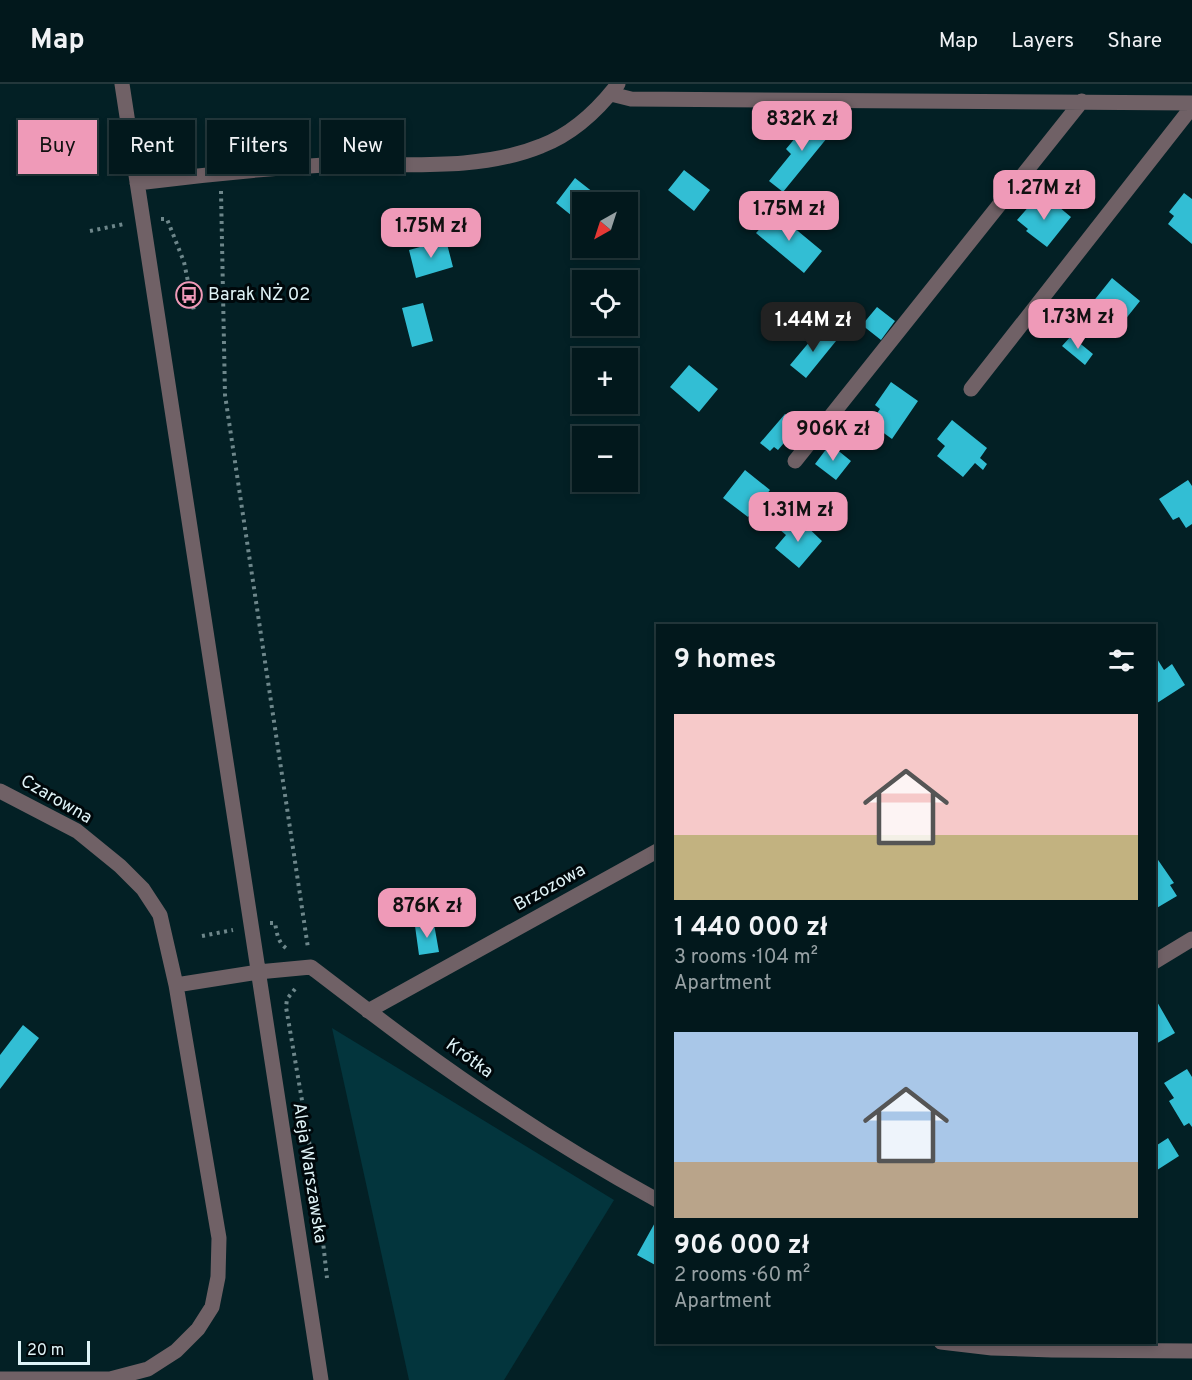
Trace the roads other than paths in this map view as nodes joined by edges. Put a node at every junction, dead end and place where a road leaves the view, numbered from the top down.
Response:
1 (122, 84) edge
2 (615, 89) edge
3 (1082, 101) junction
4 (1192, 105) edge
5 (138, 183) junction
6 (971, 389) dead end
7 (795, 461) dead end
8 (0, 791) edge
9 (656, 852) edge
10 (1192, 939) edge
11 (1156, 961) edge
12 (258, 972) junction
13 (176, 984) junction
14 (368, 1011) junction
15 (656, 1199) edge
16 (958, 1344) edge
17 (1192, 1352) edge
18 (0, 1379) edge
19 (50, 1380) edge
20 (321, 1380) edge

1 - 5 street, Aleja Warszawska
2 - 3 street
2 - 5 street
3 - 4 street
3 - 7 street
4 - 6 street
5 - 12 street, Aleja Warszawska
8 - 13 street, Czarowna
9 - 14 street, Brzozowa
10 - 11 street
12 - 13 street
12 - 14 street, Krótka
12 - 20 street, Aleja Warszawska
13 - 19 street, Czarowna
14 - 15 street, Krótka
16 - 17 street
18 - 19 street, Czarowna

